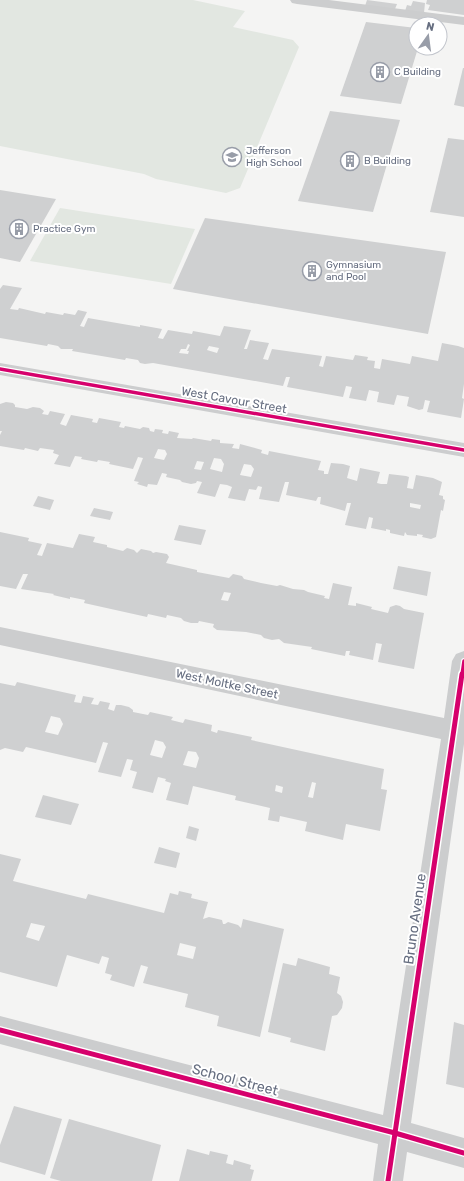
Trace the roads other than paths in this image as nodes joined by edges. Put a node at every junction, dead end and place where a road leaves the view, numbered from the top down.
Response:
1 (297, 0) edge
2 (464, 21) edge
3 (0, 369) edge
4 (464, 450) edge
5 (0, 636) edge
6 (464, 661) edge
7 (454, 731) junction
8 (0, 1030) edge
9 (394, 1133) junction
10 (464, 1153) edge
11 (388, 1181) edge

1 - 2 street
3 - 4 street, West Cavour Street
5 - 7 street, West Moltke Street
6 - 7 street, Bruno Avenue
7 - 9 street, Bruno Avenue
8 - 9 street, School Street
9 - 10 street, School Street
9 - 11 street, Bruno Avenue

